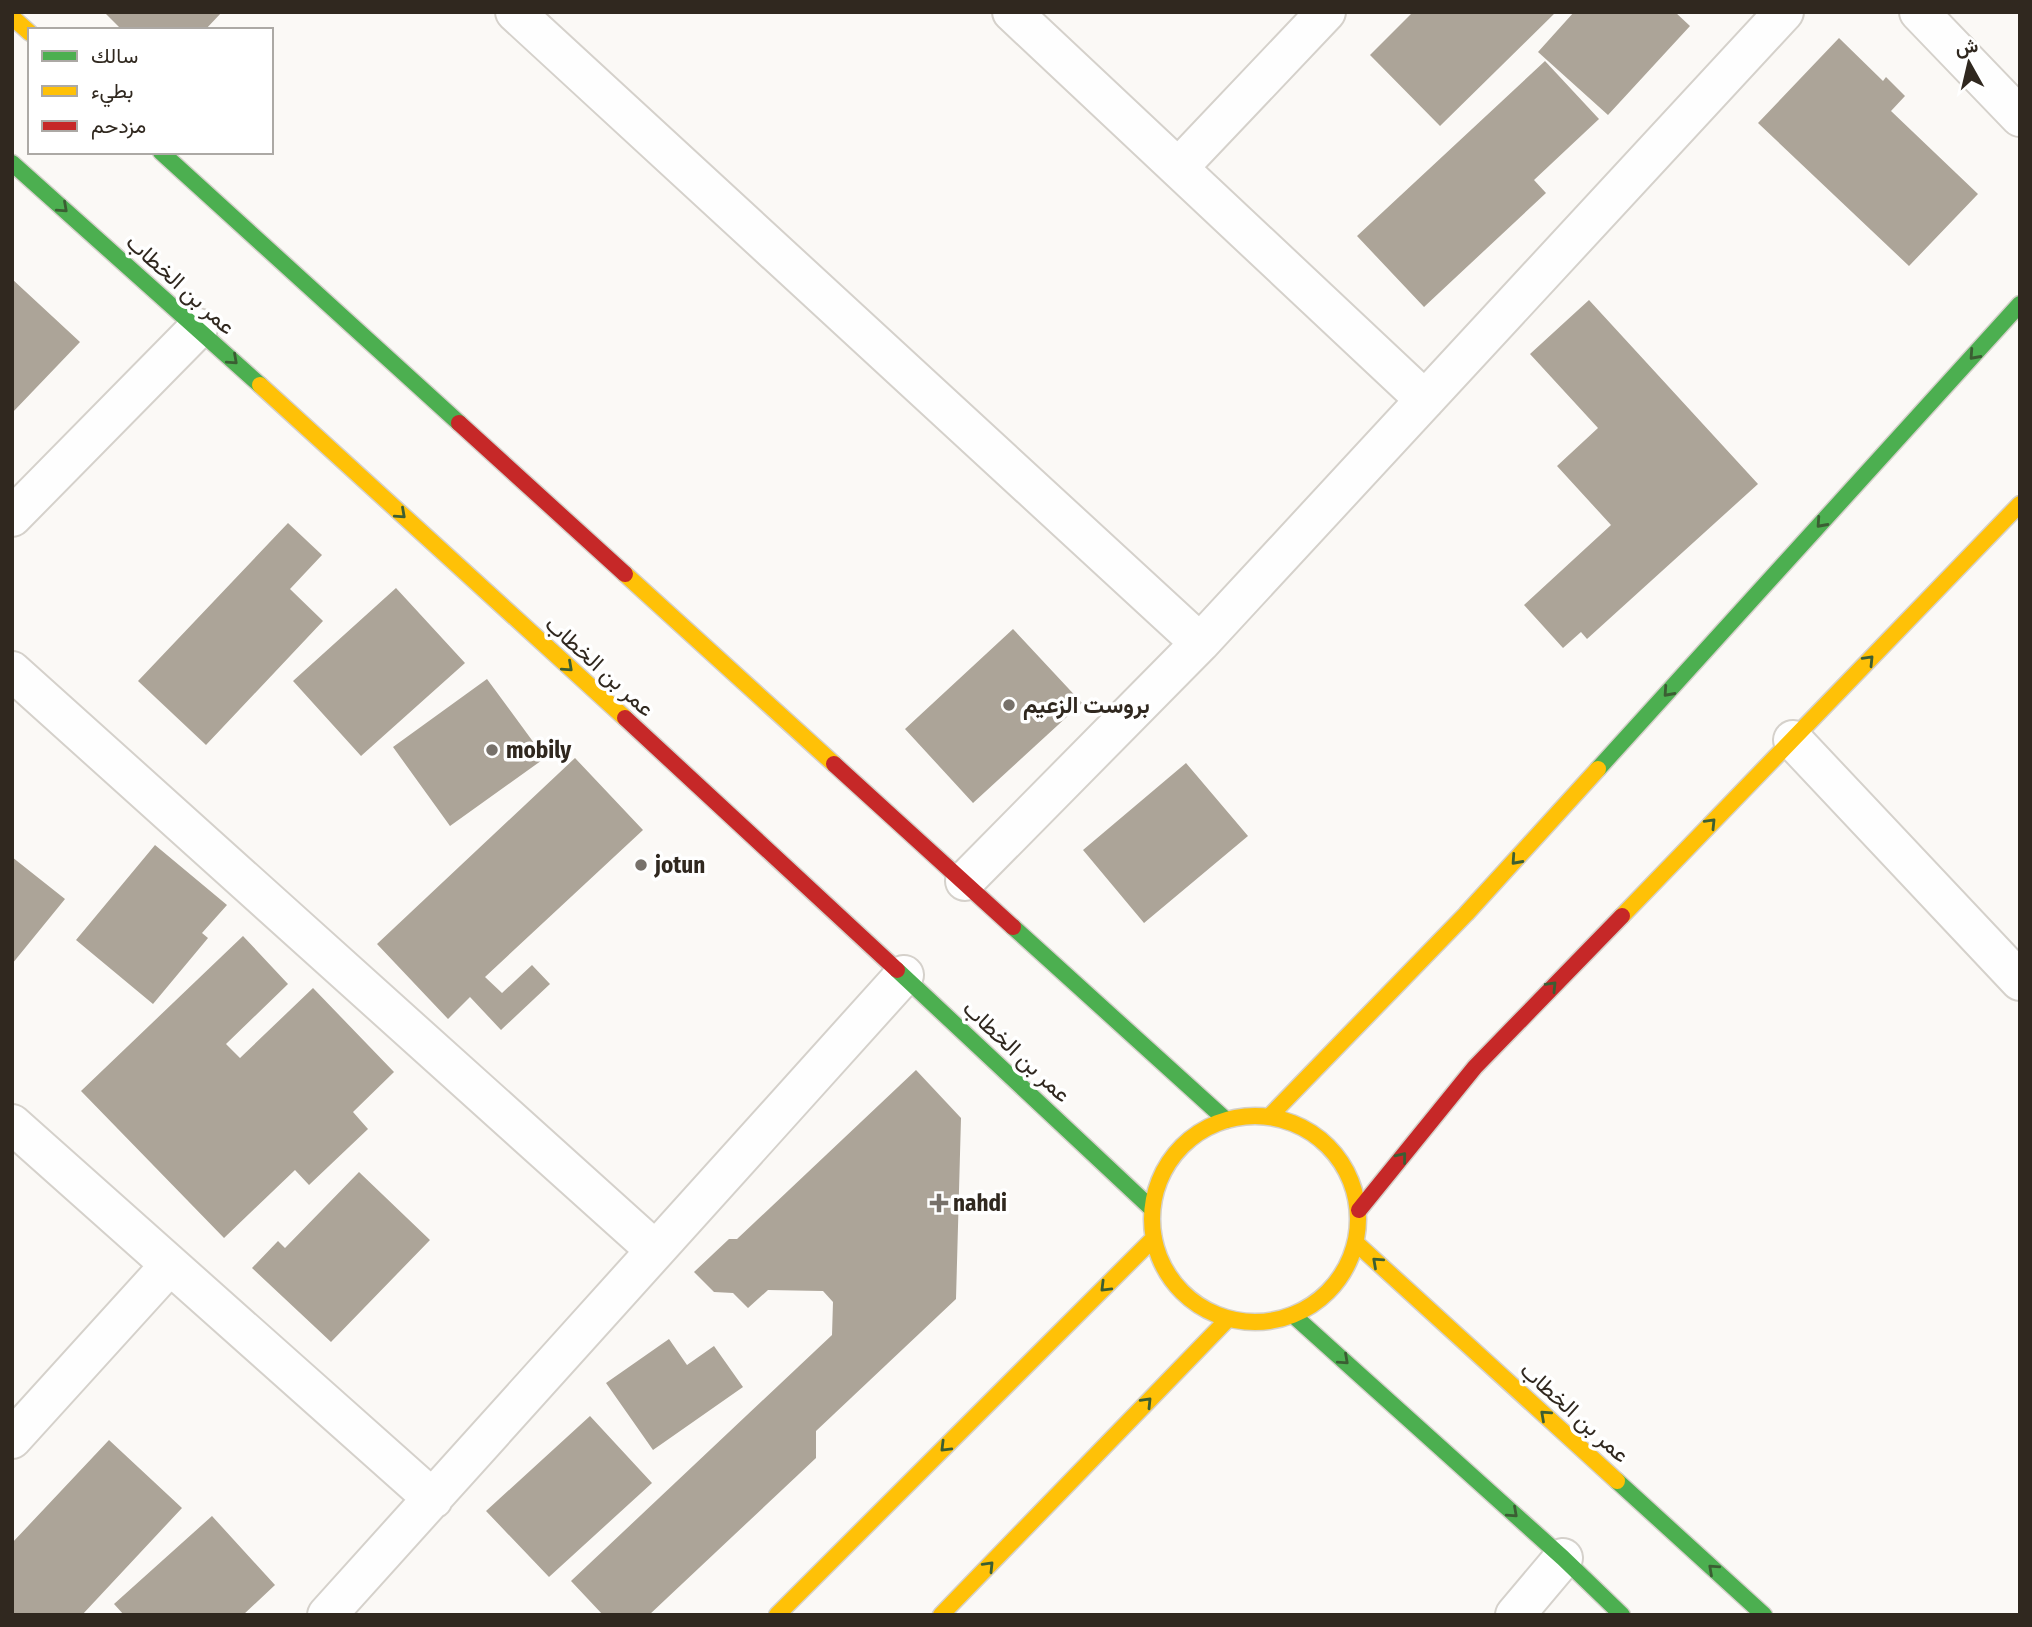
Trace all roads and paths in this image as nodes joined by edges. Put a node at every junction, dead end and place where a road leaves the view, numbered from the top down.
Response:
1 (515, 12) edge
2 (1012, 12) edge
3 (1326, 12) edge
4 (1784, 12) edge
5 (1919, 12) edge
6 (12, 18) edge
7 (28, 31) edge
8 (2020, 117) edge
9 (163, 154) edge
10 (12, 163) edge
11 (1178, 168) junction
12 (2020, 304) edge
13 (198, 328) junction
14 (1425, 400) junction
15 (2020, 504) edge
16 (12, 517) edge
17 (1200, 643) junction
18 (12, 671) edge
19 (1793, 740) junction
20 (965, 881) junction
21 (904, 975) junction
22 (2020, 981) edge
23 (1269, 1116) junction
24 (1226, 1120) junction
25 (12, 1125) edge
26 (1152, 1209) junction
27 (1359, 1210) junction
28 (1154, 1238) junction
29 (1356, 1242) junction
30 (655, 1251) junction
31 (170, 1265) junction
32 (1293, 1315) junction
33 (1228, 1319) junction
34 (12, 1439) edge
35 (433, 1499) junction
36 (1563, 1558) junction
37 (327, 1615) edge
38 (777, 1615) edge
39 (941, 1615) edge
40 (1515, 1615) edge
41 (1622, 1615) edge
42 (1764, 1615) edge

1 - 17 street
2 - 11 street
3 - 11 street
4 - 14 street
5 - 8 street
6 - 7 street
9 - 20 street
10 -> 13 street, عمر بن الخطاب
11 - 14 street
12 -> 23 street
13 - 16 street
13 -> 21 street, عمر بن الخطاب
14 - 17 street
19 -> 15 street
17 - 20 street
18 - 30 street
19 - 22 street
27 -> 19 street
20 - 24 street
21 - 26 street, عمر بن الخطاب
21 - 30 street
23 - 24 street
23 - 27 street
24 - 26 street
25 - 31 street
26 - 28 street
27 - 29 street
28 - 33 street
28 -> 38 street
29 - 32 street
42 -> 29 street, عمر بن الخطاب
30 - 35 street
31 - 34 street
31 - 35 street
32 - 33 street
32 -> 36 street
39 -> 33 street
35 - 37 street
36 - 40 street
36 - 41 street

